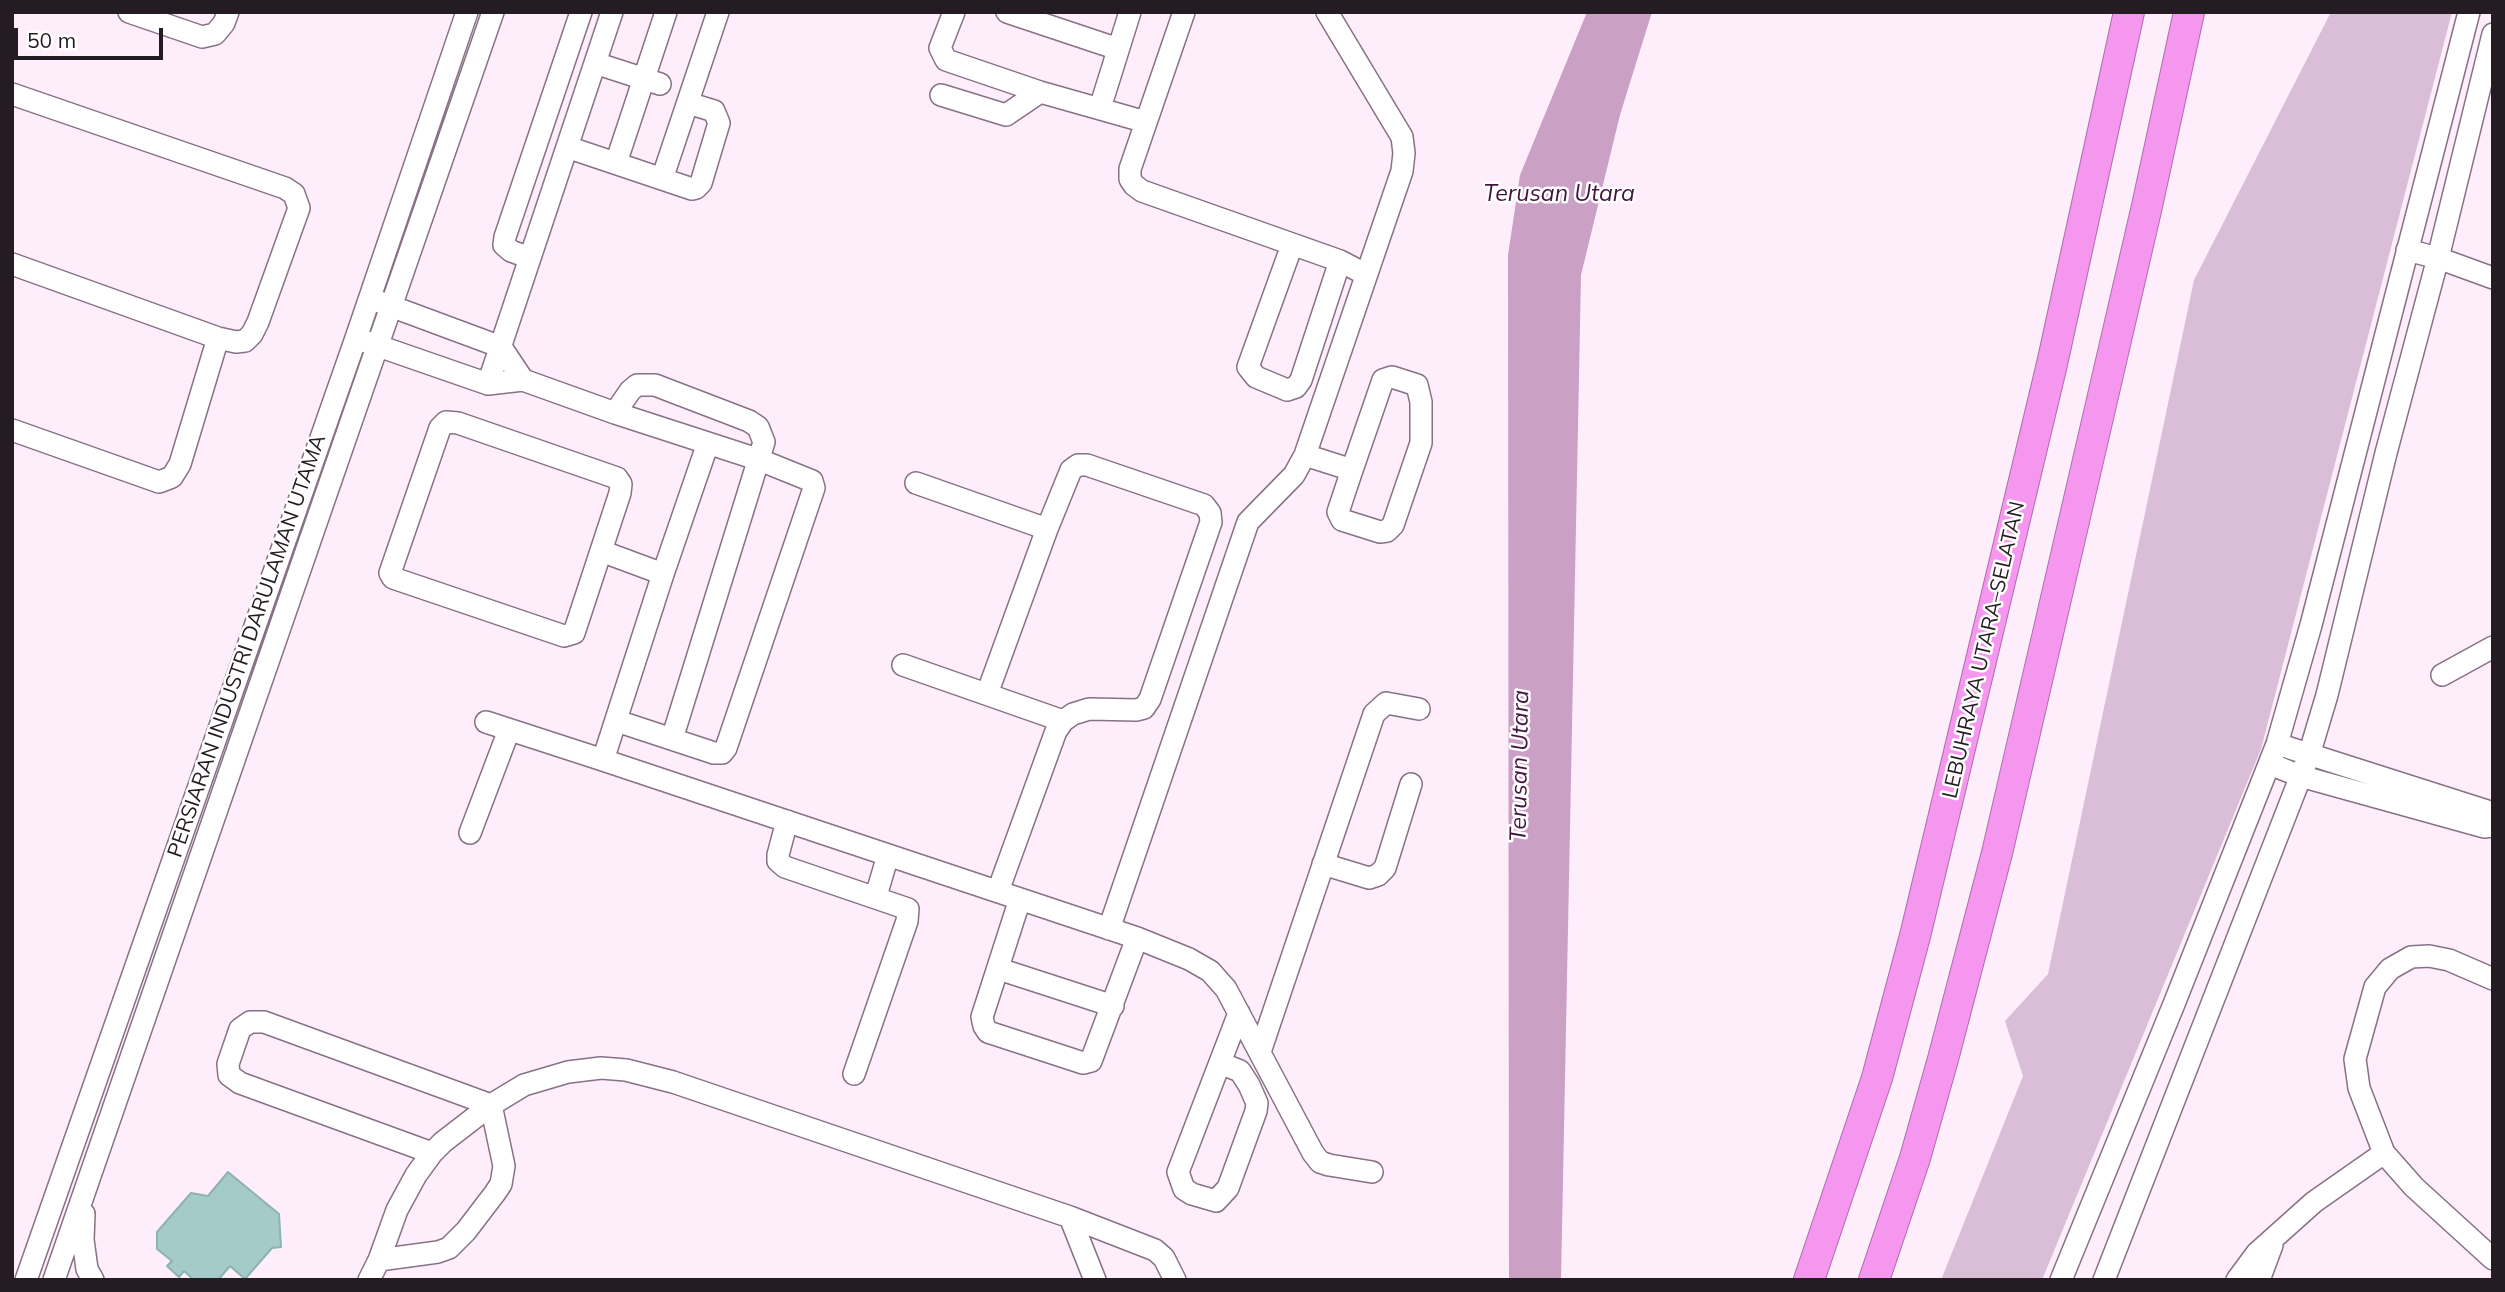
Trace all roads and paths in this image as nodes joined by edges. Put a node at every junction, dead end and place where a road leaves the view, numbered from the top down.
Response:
1 (129, 12) edge
2 (228, 12) edge
3 (467, 12) edge
4 (493, 12) edge
5 (581, 12) edge
6 (666, 12) edge
7 (718, 12) edge
8 (954, 12) edge
9 (1007, 12) edge
10 (1130, 12) edge
11 (1184, 12) edge
12 (1326, 12) edge
13 (2129, 12) edge
14 (2189, 12) edge
15 (2469, 12) edge
16 (609, 13) edge
17 (2493, 34) edge
18 (1118, 49) junction
19 (595, 63) junction
20 (651, 82) junction
21 (1040, 92) junction
22 (12, 94) edge
23 (941, 95) dead end
24 (688, 103) junction
25 (1100, 108) junction
26 (1146, 122) junction
27 (567, 147) junction
28 (616, 163) junction
29 (662, 179) junction
30 (1292, 245) junction
31 (2407, 250) junction
32 (530, 258) junction
33 (2438, 258) junction
34 (1340, 261) junction
35 (12, 264) edge
36 (1365, 274) junction
37 (2493, 278) edge
38 (369, 298) junction
39 (390, 306) junction
40 (218, 338) junction
41 (356, 338) junction
42 (377, 346) junction
43 (501, 347) junction
44 (523, 380) junction
45 (488, 384) junction
46 (615, 413) junction
47 (12, 430) edge
48 (708, 443) junction
49 (1305, 455) junction
50 (760, 460) junction
51 (1352, 470) junction
52 (916, 483) dead end
53 (1047, 529) junction
54 (601, 551) junction
55 (663, 574) junction
56 (2493, 647) edge
57 (903, 665) dead end
58 (2442, 675) dead end
59 (987, 694) junction
60 (1419, 709) dead end
61 (617, 721) junction
62 (1063, 721) junction
63 (486, 722) dead end
64 (509, 730) junction
65 (672, 739) junction
66 (2274, 754) junction
67 (2309, 755) junction
68 (603, 760) junction
69 (2300, 776) junction
70 (1411, 784) dead end
71 (2493, 815) edge
72 (788, 821) junction
73 (2493, 827) edge
74 (470, 834) dead end
75 (888, 855) junction
76 (1324, 864) junction
77 (998, 891) junction
78 (876, 896) junction
79 (1020, 899) junction
80 (1108, 929) junction
81 (1137, 938) junction
82 (999, 968) junction
83 (2493, 979) edge
84 (1113, 1006) junction
85 (1239, 1013) junction
86 (1260, 1052) junction
87 (1220, 1063) junction
88 (855, 1074) dead end
89 (491, 1105) junction
90 (432, 1153) junction
91 (2384, 1153) junction
92 (1371, 1172) dead end
93 (85, 1191) junction
94 (1070, 1217) junction
95 (2275, 1237) junction
96 (2493, 1259) edge
97 (372, 1274) edge
98 (28, 1279) edge
99 (54, 1280) edge
100 (93, 1280) edge
101 (1095, 1280) edge
102 (1175, 1280) edge
103 (1810, 1280) edge
104 (1874, 1280) edge
105 (2061, 1280) edge
106 (2104, 1280) edge
107 (2237, 1280) edge
108 (2259, 1280) edge

1 - 2 street
3 - 38 street, PERSIARAN INDUSTRI DARULAMAN UTAMA
4 - 39 street, PERSIARAN INDUSTRI DARULAMAN UTAMA
5 - 32 street
6 - 20 street
7 - 24 street
8 - 21 street
9 - 18 street
10 - 18 street
11 - 26 street
12 - 36 street
13 - 103 highway, LEBUHRAYA UTARA–SELATAN
14 - 104 highway
15 - 31 street
16 - 19 street
17 - 33 street
18 - 25 street
19 - 20 street
19 - 27 street
20 - 28 street
21 - 23 street
21 - 25 street
22 - 40 street
24 - 29 street
24 - 29 street
25 - 26 street
26 - 30 street
27 - 28 street
27 - 32 street
28 - 29 street
30 - 34 street
30 - 34 street
31 - 33 street
31 - 66 street
32 - 43 street
33 - 37 street
33 - 67 street
34 - 36 street
35 - 40 street
36 - 49 street
38 - 39 street
38 - 41 street, PERSIARAN INDUSTRI DARULAMAN UTAMA
39 - 42 street, PERSIARAN INDUSTRI DARULAMAN UTAMA
39 - 43 street
40 - 47 street
41 - 42 street
41 - 98 street, PERSIARAN INDUSTRI DARULAMAN UTAMA
42 - 45 street
42 - 93 street, PERSIARAN INDUSTRI DARULAMAN UTAMA
43 - 44 street
43 - 45 street
44 - 45 street
44 - 46 street
46 - 48 street
46 - 50 street
48 - 50 street
48 - 55 street
49 - 51 street
49 - 80 street
50 - 65 street
50 - 65 street
51 - 51 street
52 - 53 street
53 - 59 street
53 - 62 street
54 - 54 street
54 - 55 street
55 - 61 street
56 - 58 street
57 - 59 street
59 - 62 street
60 - 76 street
61 - 65 street
61 - 68 street
62 - 77 street
63 - 64 street
64 - 68 street
64 - 74 street
66 - 67 street
66 - 69 street
66 - 105 street
67 - 69 street
67 - 71 street
68 - 72 street
69 - 73 street
69 - 106 street
70 - 76 street
72 - 75 street
72 - 78 street
75 - 77 street
75 - 78 street
76 - 86 street
77 - 79 street
78 - 88 street
79 - 80 street
79 - 82 street
80 - 81 street
81 - 84 street
81 - 85 street
82 - 84 street
82 - 84 street
83 - 91 street
85 - 86 street
85 - 87 street
86 - 92 street
87 - 87 street
89 - 90 street
89 - 90 street
89 - 94 street
89 - 97 street
90 - 97 street
91 - 95 street
91 - 96 street
93 - 99 street, PERSIARAN INDUSTRI DARULAMAN UTAMA
93 - 100 street
94 - 101 street
94 - 102 street
95 - 107 street
95 - 108 street

